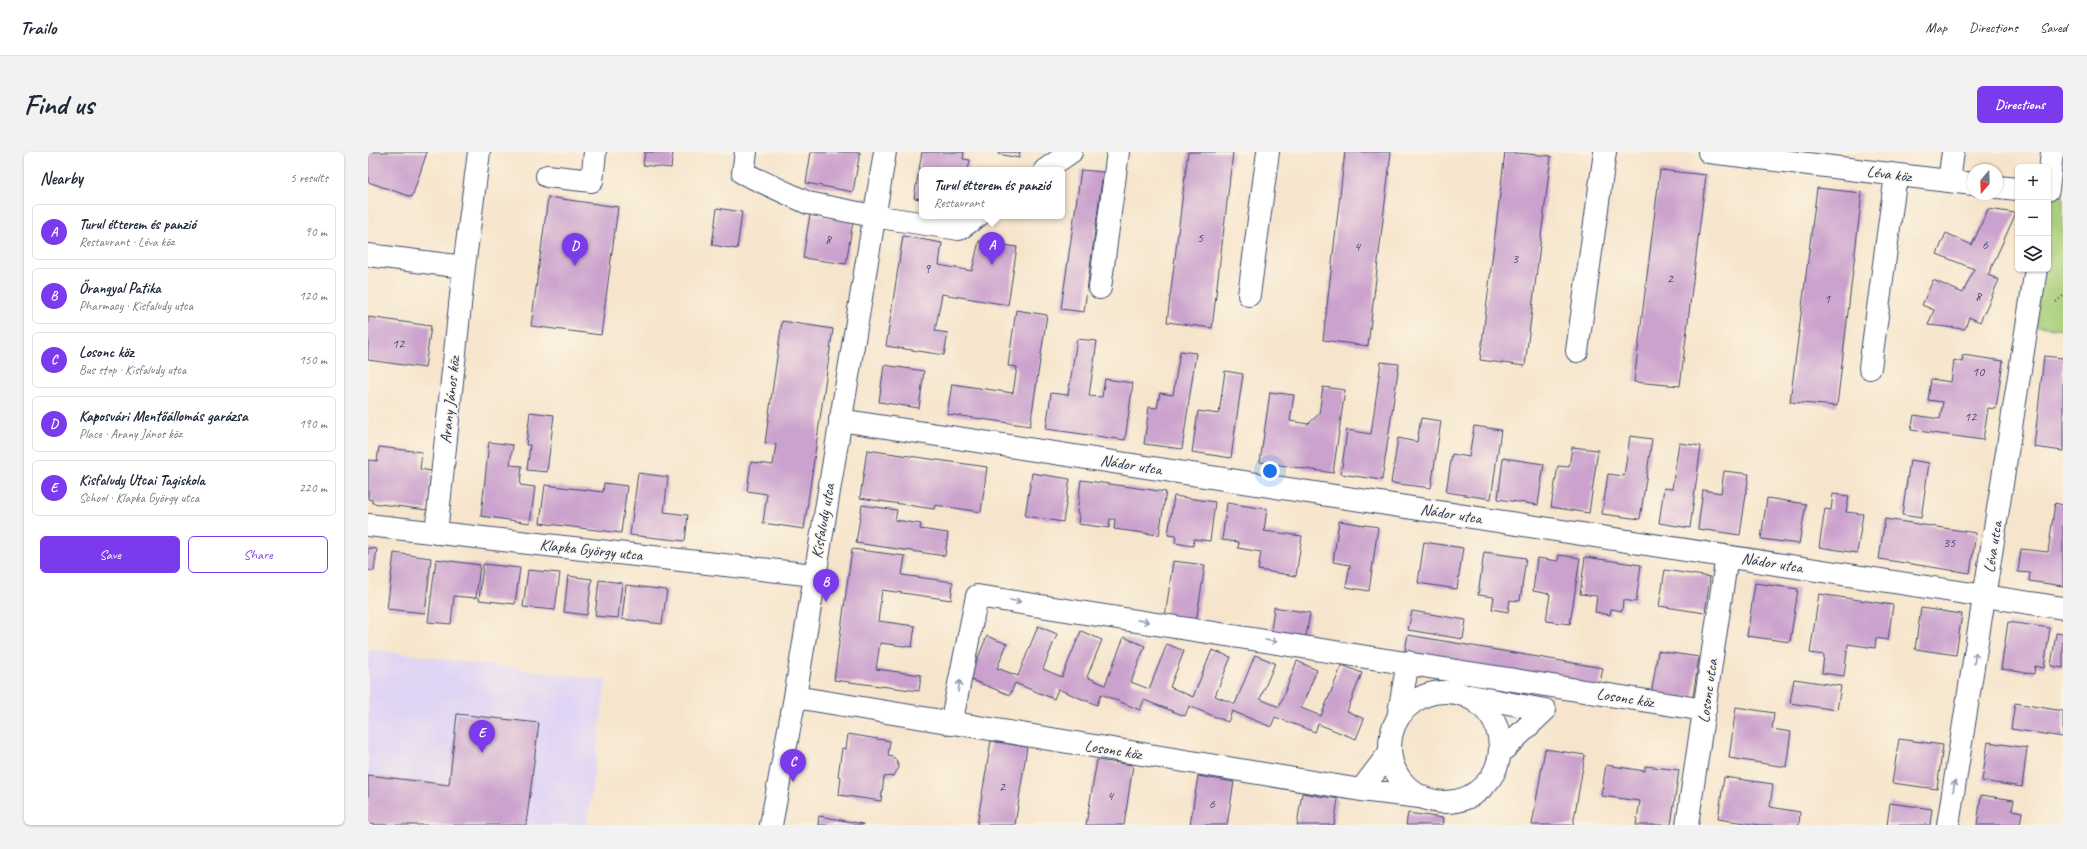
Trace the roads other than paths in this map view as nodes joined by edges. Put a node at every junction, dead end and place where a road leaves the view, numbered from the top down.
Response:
1 (479, 152) edge
2 (595, 152) edge
3 (746, 152) edge
4 (884, 152) edge
5 (1071, 152) edge
6 (1118, 152) edge
7 (1268, 152) edge
8 (1605, 152) edge
9 (1709, 152) edge
10 (1953, 152) edge
11 (2052, 152) edge
12 (2051, 164) edge
13 (1049, 167) edge
14 (1896, 175) junction
15 (547, 176) dead end
16 (1949, 181) junction
17 (1967, 183) edge
18 (2003, 188) edge
19 (2015, 190) edge
20 (2051, 193) edge
21 (2063, 195) edge
22 (873, 216) junction
23 (974, 219) edge
24 (368, 255) edge
25 (464, 267) junction
26 (2036, 272) edge
27 (1100, 288) dead end
28 (1249, 295) dead end
29 (1577, 351) dead end
30 (1870, 368) dead end
31 (840, 420) junction
32 (368, 525) edge
33 (436, 533) junction
34 (1727, 556) junction
35 (814, 575) junction
36 (1985, 596) junction
37 (2063, 608) edge
38 (1408, 662) junction
39 (1404, 686) junction
40 (1568, 689) junction
41 (1454, 693) junction
42 (795, 697) junction
43 (1546, 710) junction
44 (1705, 710) junction
45 (1398, 718) junction
46 (951, 724) junction
47 (1390, 752) junction
48 (1501, 752) junction
49 (1360, 790) junction
50 (1420, 797) junction
51 (771, 825) edge
52 (1687, 825) edge
53 (1948, 825) edge

1 - 25 street, Arany János köz
2 - 15 street
3 - 22 street
4 - 22 street, Kisfaludy utca
5 - 13 street
6 - 27 street
7 - 28 street
8 - 29 street
9 - 14 street, Léva köz
10 - 16 street
11 - 12 street
14 - 16 street, Léva köz
14 - 30 street
16 - 17 street, Léva köz
18 - 19 street
20 - 21 street
22 - 23 street
22 - 31 street, Kisfaludy utca
24 - 25 street
25 - 33 street, Arany János köz
26 - 36 street, Léva utca
31 - 34 street, Nádor utca
31 - 35 street, Kisfaludy utca
32 - 33 street, Klapka György utca
33 - 35 street, Klapka György utca
34 - 36 street, Nádor utca
34 - 44 street, Losonc utca
35 - 42 street, Kisfaludy utca
36 - 37 street, Nádor utca
53 -> 36 street, Léva utca
38 - 39 street
38 - 40 street, Losonc köz
46 -> 38 street, Losonc köz
39 - 41 street
39 - 45 street
40 - 43 street
40 - 44 street, Losonc köz
41 - 43 street
41 - 45 street
41 - 48 street
42 - 46 street, Losonc köz
42 - 51 street, Kisfaludy utca
43 - 48 street
44 - 52 street, Losonc utca
45 - 47 street
46 - 49 street, Losonc köz
47 - 49 street
47 - 50 street
48 - 50 street
49 - 50 street, Losonc köz

